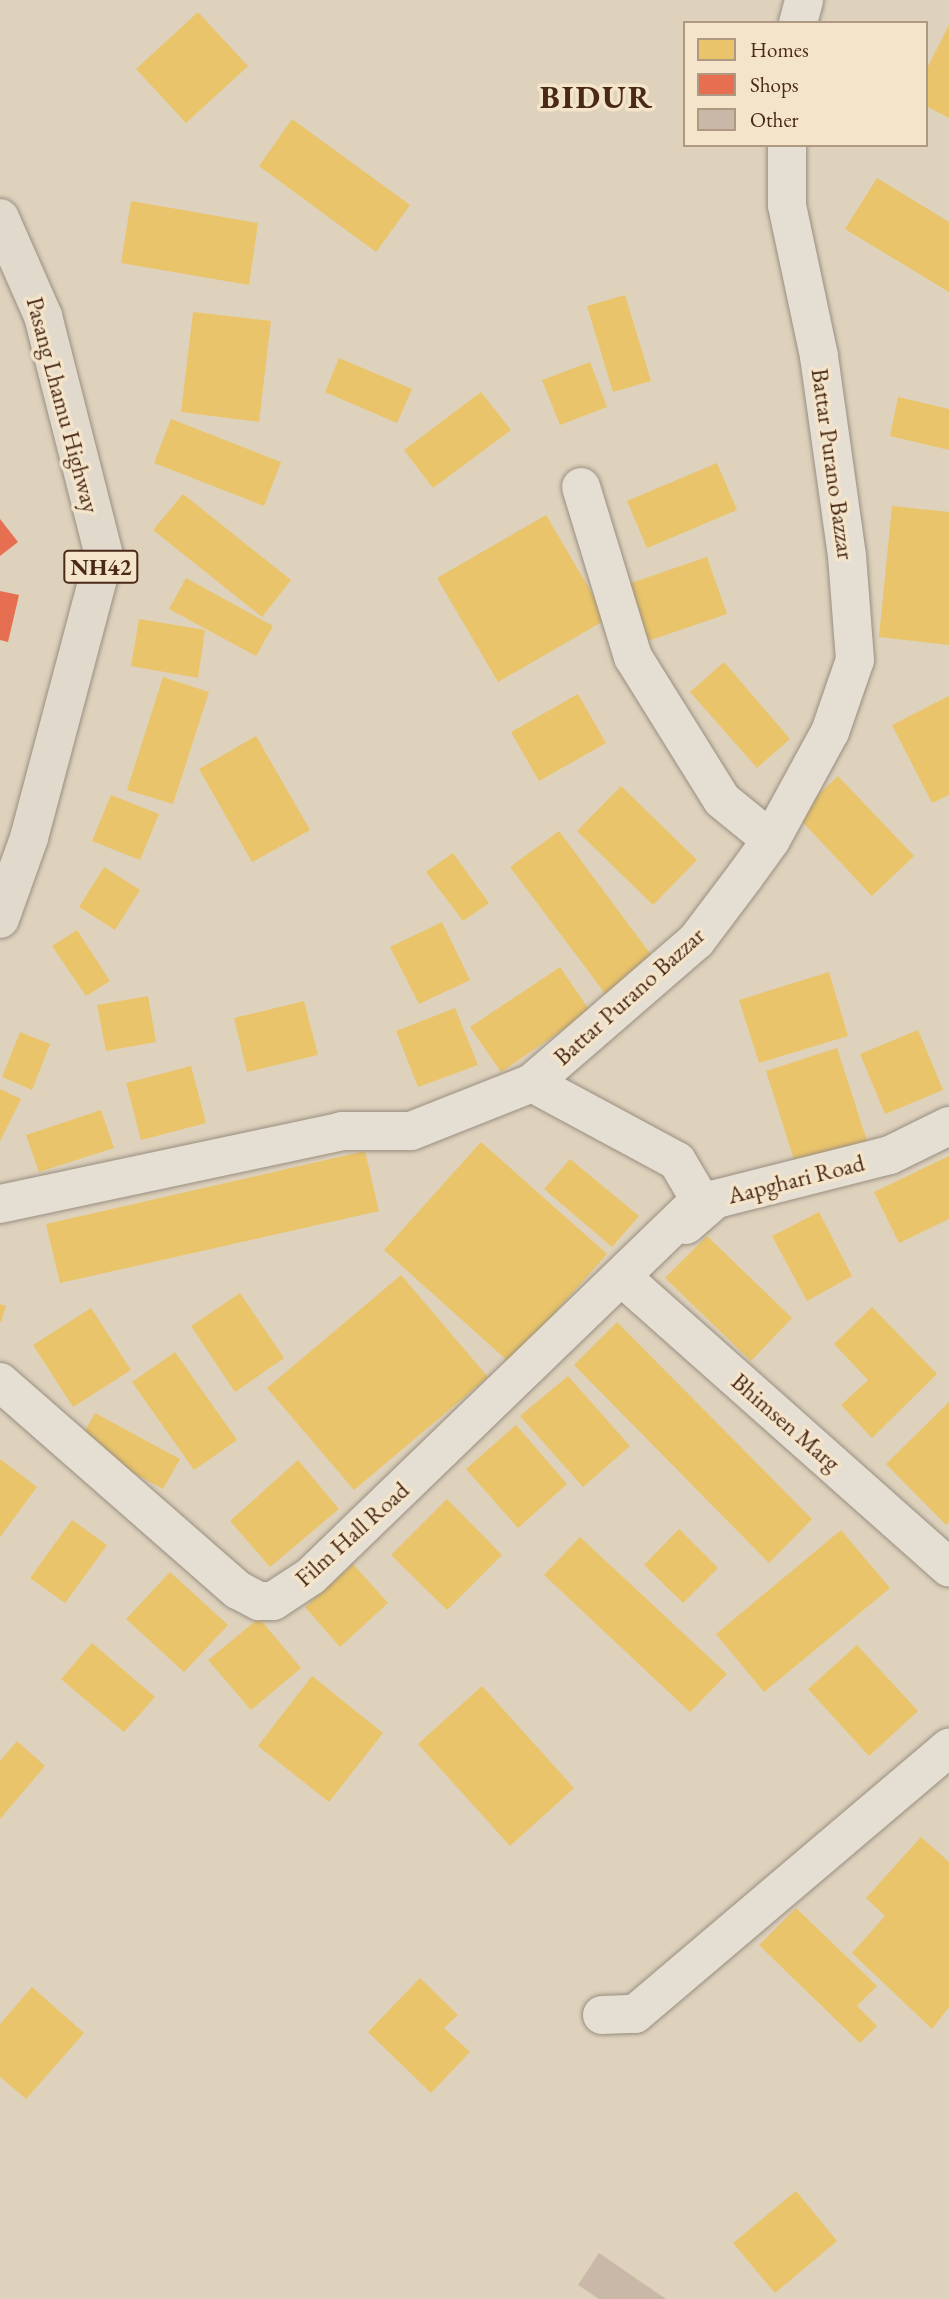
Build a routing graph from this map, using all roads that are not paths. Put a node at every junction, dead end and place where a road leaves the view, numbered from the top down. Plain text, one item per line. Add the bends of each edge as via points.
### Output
1 (804, 0) edge
2 (799, 21) edge
3 (788, 147) edge
4 (0, 218) edge
5 (580, 487) dead end
6 (771, 839) junction
7 (0, 919) edge
8 (532, 1083) junction
9 (949, 1126) edge
10 (0, 1204) edge
11 (623, 1278) junction
12 (0, 1382) edge
13 (949, 1566) edge
14 (949, 1748) edge
15 (602, 2015) dead end

1 - 2 street
3 - 6 street, Battar Purano Bazzar via 787,205 819,356 847,556 855,660 830,732
4 - 7 main road, Pasang Lhamu Highway / NH42 via 43,316 104,556 29,838
5 - 6 street via 633,657 722,800
6 - 8 street, Battar Purano Bazzar via 696,941
8 - 10 street, Battar Purano Bazzar via 411,1131 342,1131
8 - 11 street via 677,1161 700,1199
9 - 11 street, Aapghari Road via 890,1154 716,1199
11 - 12 street, Film Hall Road via 312,1576 273,1601 259,1601 238,1590
11 - 13 street, Bhimsen Marg
14 - 15 street via 635,2014

